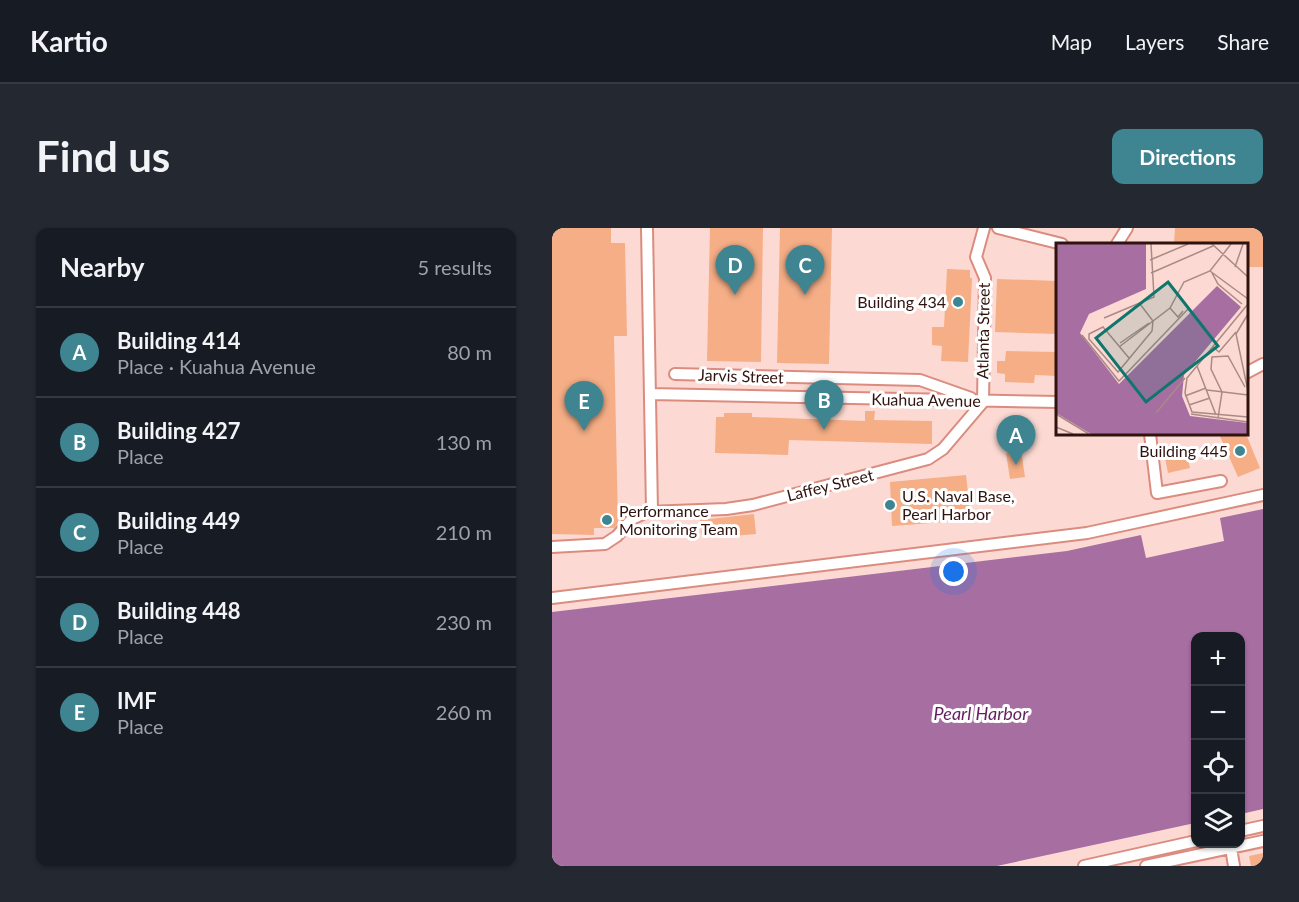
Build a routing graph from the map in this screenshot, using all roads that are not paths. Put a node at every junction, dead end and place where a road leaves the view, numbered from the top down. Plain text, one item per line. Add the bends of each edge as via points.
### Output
1 (647, 228) edge
2 (984, 228) edge
3 (998, 228) edge
4 (1127, 228) edge
5 (1058, 243) edge
6 (1118, 243) edge
7 (1263, 364) edge
8 (1248, 373) edge
9 (675, 374) dead end
10 (650, 394) junction
11 (983, 402) junction
12 (1056, 402) edge
13 (1150, 435) edge
14 (1221, 481) dead end
15 (1263, 495) edge
16 (652, 512) junction
17 (552, 547) edge
18 (552, 598) edge
19 (1263, 826) edge
20 (1245, 830) edge
21 (1263, 841) edge
22 (1191, 842) edge
23 (1245, 845) edge
24 (1231, 848) joint
25 (1084, 866) edge
26 (1146, 866) edge
27 (1234, 866) edge

1 - 10 street
2 - 11 street, Atlanta Street via 976,257 984,278
3 - 5 street
4 - 6 street
7 - 8 street
9 - 11 street, Jarvis Street via 920,381
10 - 11 street, Kuahua Avenue
10 - 16 street
11 - 12 street, Kuahua Avenue
11 - 16 street, Laffey Street via 943,449 928,459 753,505
13 - 14 street via 1158,494
15 - 18 street via 1087,533
16 - 17 street, Laffey Street via 632,519 605,544
19 - 20 street
21 - 23 street
22 - 25 street
24 - 26 street
24 - 27 street

